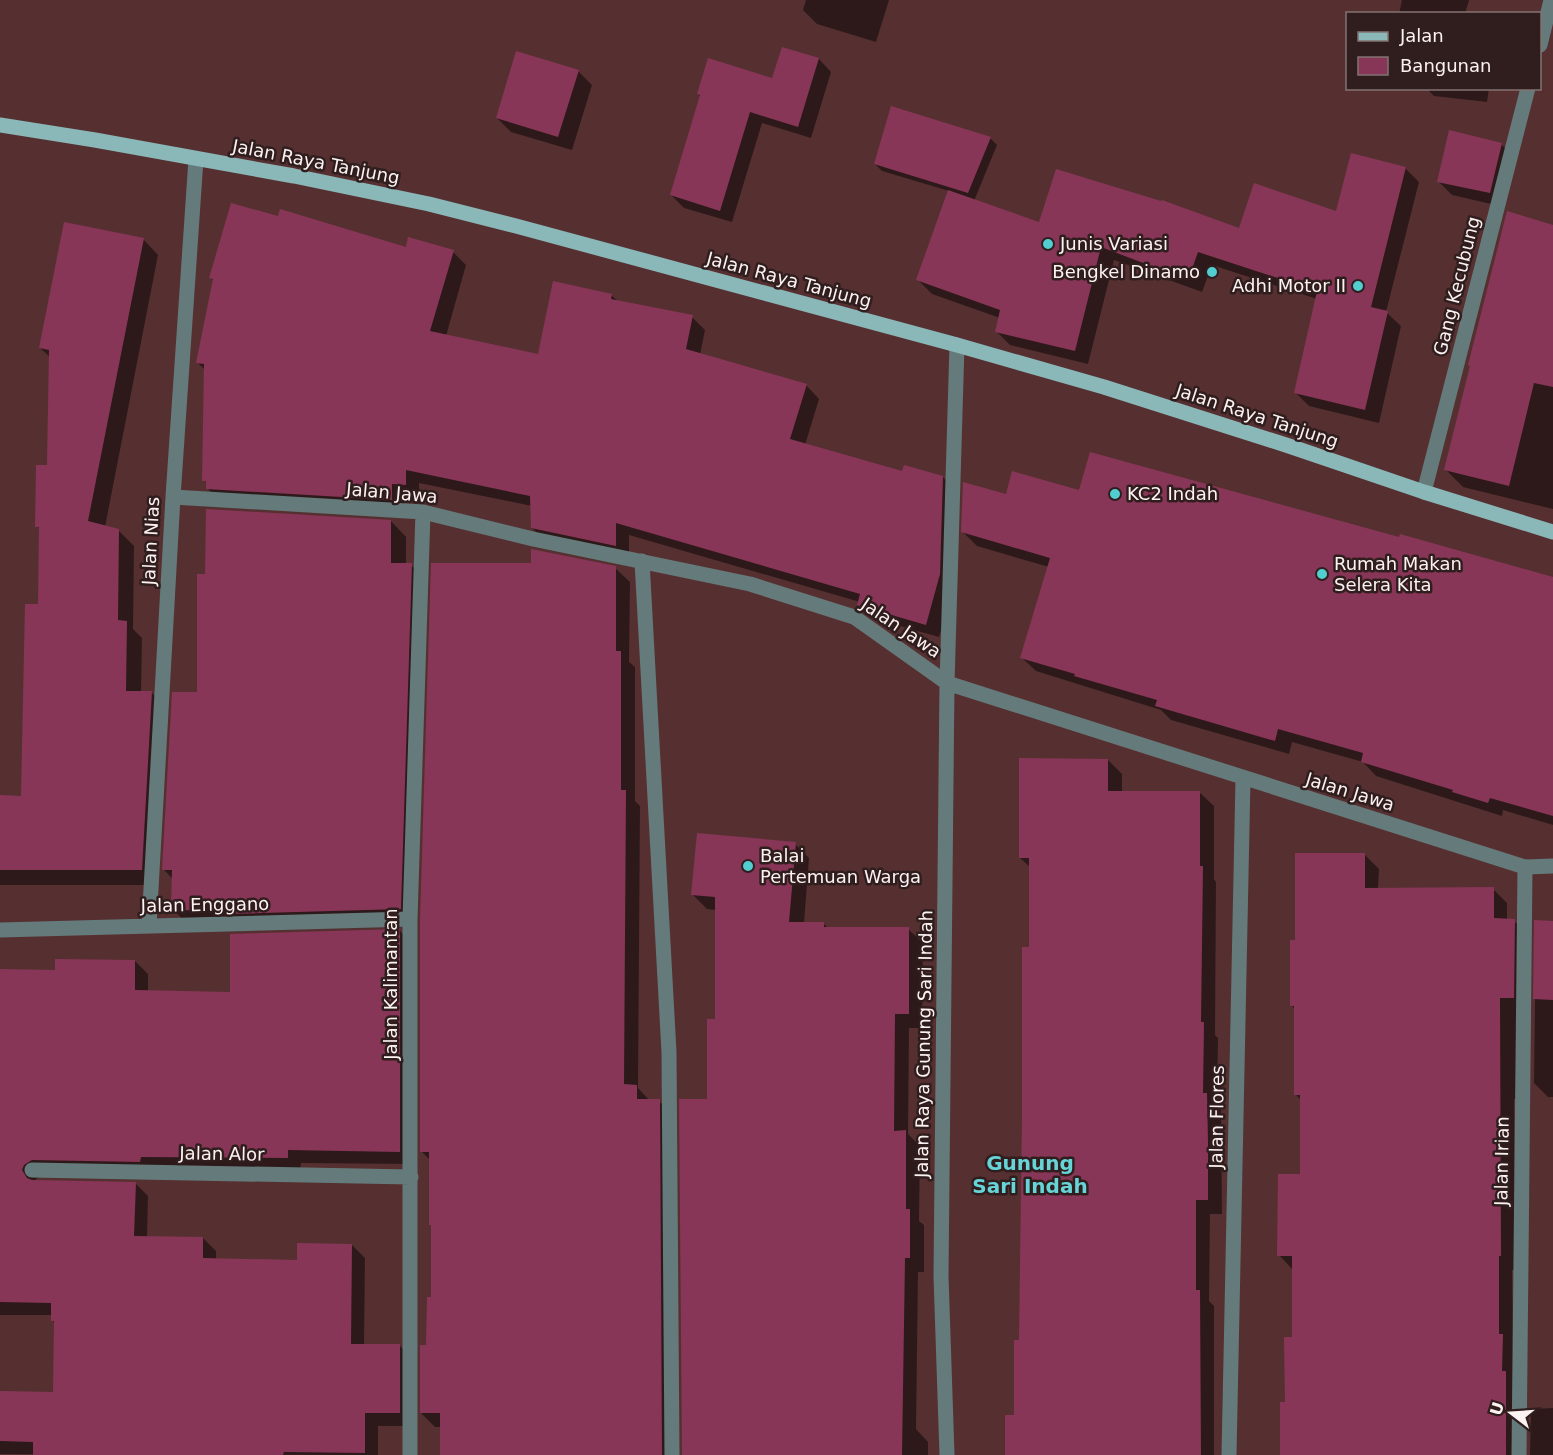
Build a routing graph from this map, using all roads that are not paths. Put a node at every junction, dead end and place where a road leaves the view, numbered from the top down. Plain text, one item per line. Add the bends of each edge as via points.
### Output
1 (1551, 0) edge
2 (1541, 38) edge
3 (1527, 90) edge
4 (0, 125) edge
5 (196, 159) junction
6 (957, 345) junction
7 (1424, 492) junction
8 (173, 497) junction
9 (423, 512) junction
10 (1553, 532) edge
11 (642, 561) junction
12 (947, 683) junction
13 (1243, 779) junction
14 (1553, 866) edge
15 (1525, 867) junction
16 (410, 920) junction
17 (149, 925) junction
18 (0, 930) edge
19 (32, 1170) dead end
20 (411, 1177) junction
21 (410, 1455) edge
22 (672, 1455) edge
23 (947, 1455) edge
24 (1229, 1455) edge
25 (1519, 1455) edge

1 - 2 street
3 - 7 street, Gang Kecubung
4 - 5 main road, Jalan Raya Tanjung
5 - 6 main road, Jalan Raya Tanjung via 429,204
5 - 8 street, Jalan Nias
6 - 7 main road, Jalan Raya Tanjung via 1104,387
6 - 12 street, Jalan Raya Gunung Sari Indah
7 - 10 main road, Jalan Raya Tanjung
8 - 9 street, Jalan Jawa
8 - 17 street, Jalan Nias
9 - 11 street, Jalan Jawa
9 - 16 street, Jalan Kalimantan
11 - 12 street, Jalan Jawa via 750,584 854,617
11 - 22 street via 669,1052
12 - 13 street, Jalan Jawa
12 - 23 street, Jalan Raya Gunung Sari Indah via 941,1276
13 - 15 street, Jalan Jawa
13 - 24 street, Jalan Flores
14 - 15 street, Jalan Jawa
15 - 25 street, Jalan Irian
16 - 17 street, Jalan Enggano
16 - 20 street, Jalan Kalimantan
17 - 18 street, Jalan Enggano
19 - 20 street, Jalan Alor
20 - 21 street, Jalan Kalimantan

